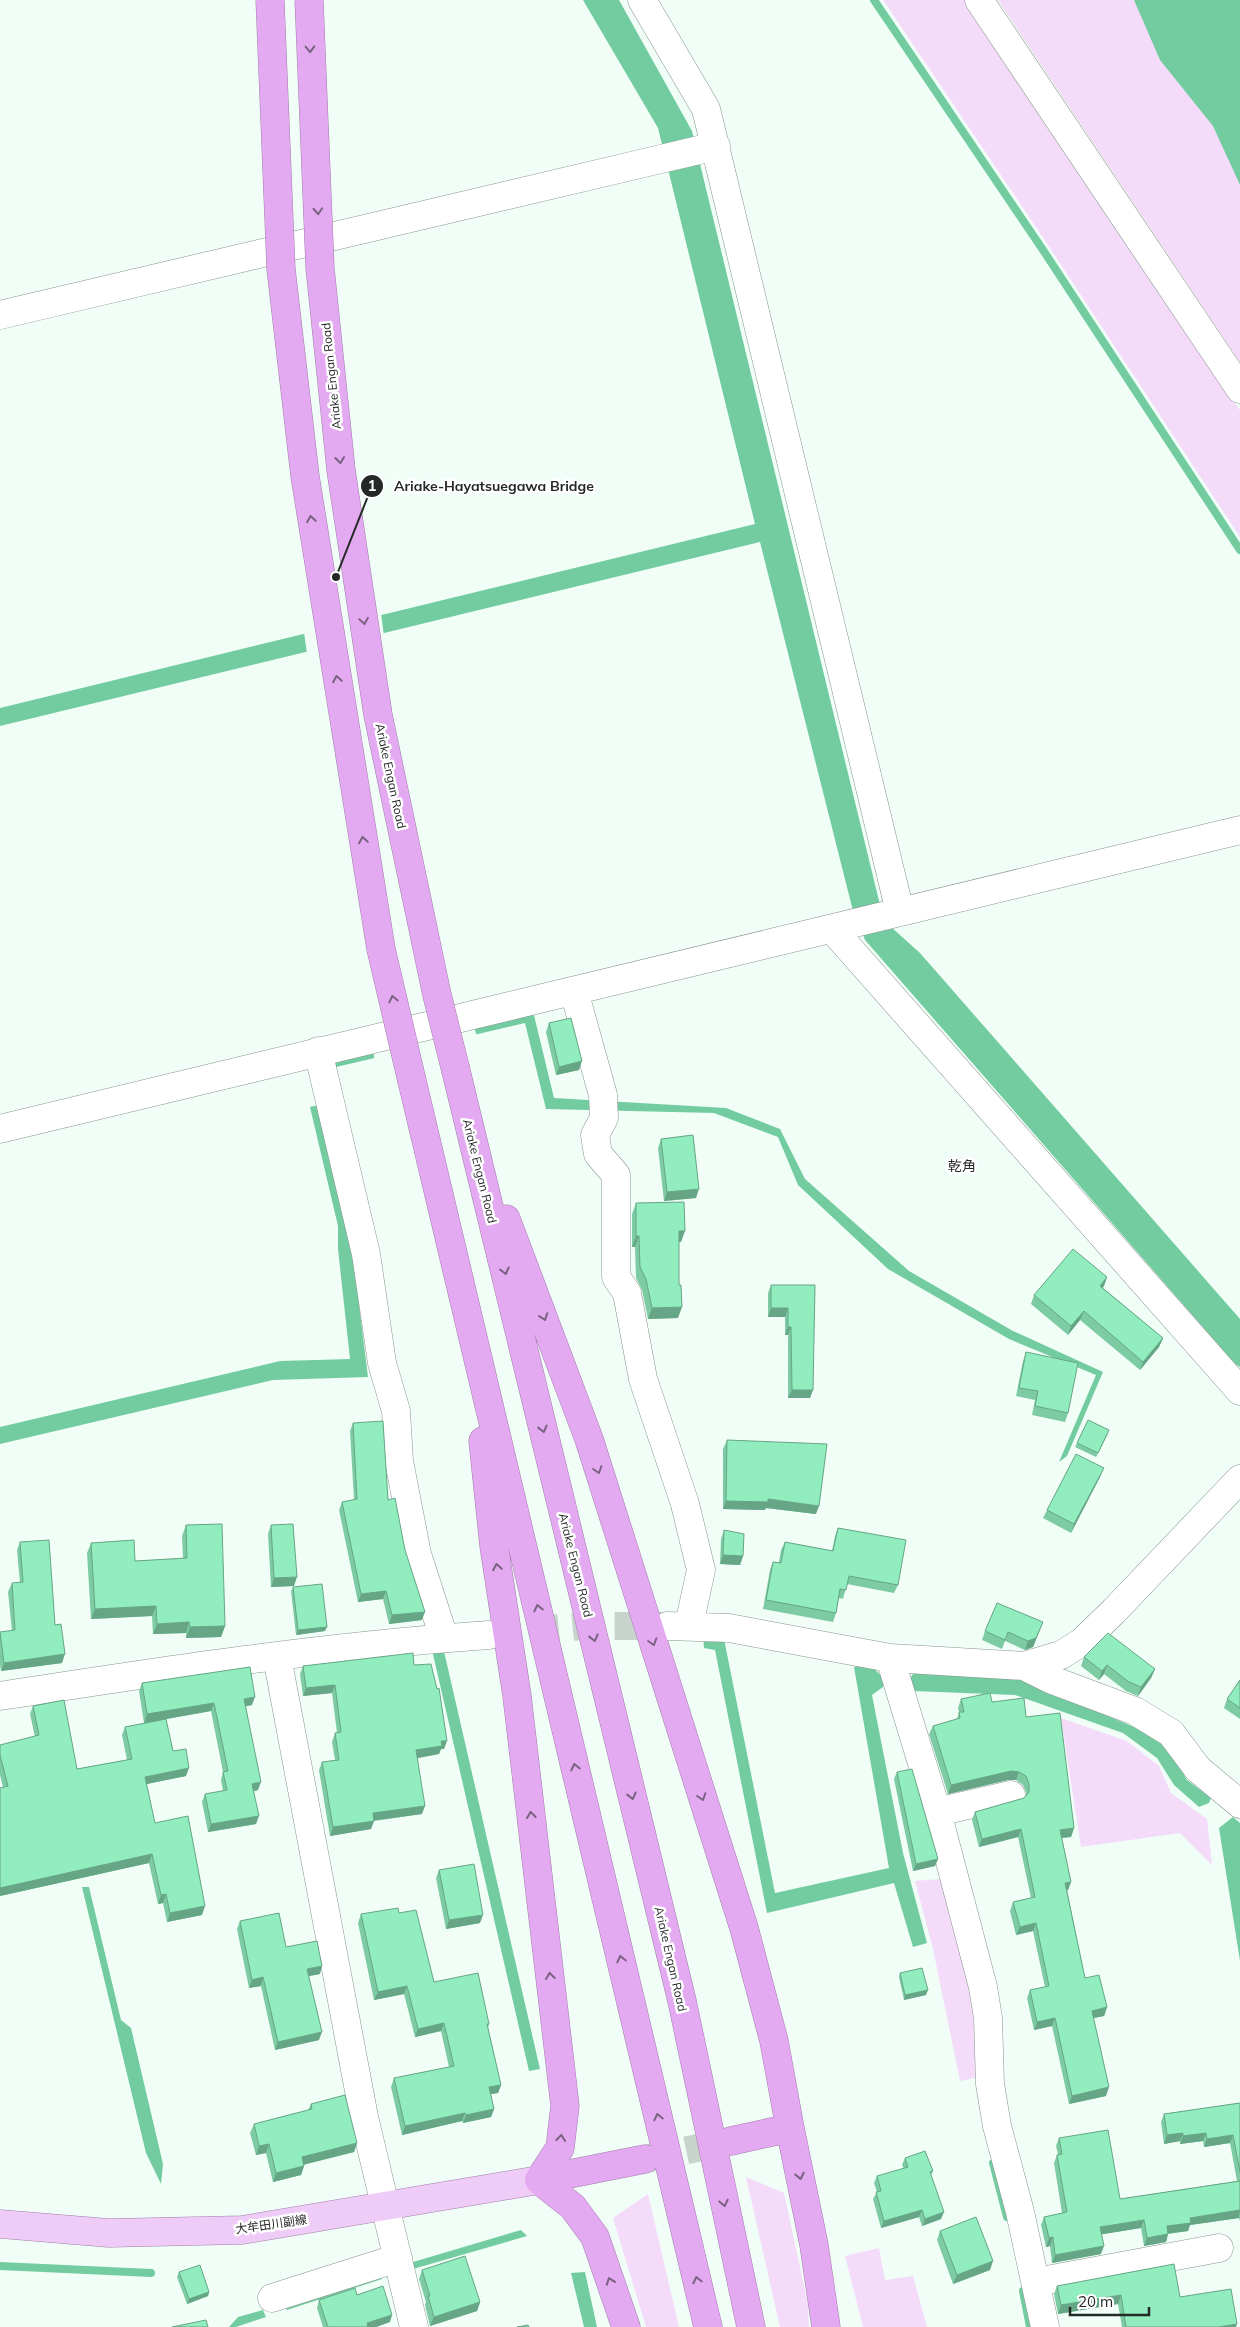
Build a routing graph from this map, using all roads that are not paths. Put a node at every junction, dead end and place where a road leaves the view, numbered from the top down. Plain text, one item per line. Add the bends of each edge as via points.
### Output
1 (270, 0) edge
2 (309, 0) edge
3 (642, 0) edge
4 (979, 0) edge
5 (716, 146) junction
6 (0, 315) edge
7 (1240, 389) edge
8 (1240, 830) edge
9 (897, 912) junction
10 (841, 927) junction
11 (574, 991) junction
12 (318, 1051) junction
13 (469, 1125) junction
14 (0, 1129) edge
15 (430, 1155) junction
16 (1240, 1391) edge
17 (1240, 1479) edge
18 (489, 1635) tunnel mouth
19 (444, 1638) junction
20 (277, 1657) junction
21 (890, 1658) junction
22 (1024, 1666) junction
23 (0, 1696) edge
24 (1011, 1795) dead end
25 (1240, 1804) edge
26 (937, 1812) junction
27 (790, 2128) junction
28 (722, 2148) junction
29 (657, 2162) junction
30 (539, 2180) junction
31 (386, 2207) junction
32 (0, 2224) edge
33 (1218, 2248) dead end
34 (398, 2258) junction
35 (1036, 2282) junction
36 (272, 2298) dead end
37 (414, 2327) edge
38 (626, 2327) edge
39 (708, 2327) edge
40 (751, 2327) edge
41 (826, 2327) edge
42 (1045, 2327) edge

15 -> 1 highway, bridge via 381,949 304,476 281,269
2 -> 13 highway, Ariake Engan Road, bridge via 320,268 341,470 378,715 437,994
3 - 5 street via 706,109
4 - 7 street
5 - 6 street
5 - 9 street
8 - 9 street
9 - 10 street
10 - 11 street
10 - 16 street
11 - 12 street
11 - 21 street via 604,1106 595,1135 598,1154 616,1175 616,1277 627,1293 643,1378 685,1504 701,1570 678,1626 729,1628
12 - 14 street
12 - 19 street via 366,1254 382,1363 396,1411 399,1461 416,1554
13 -> 27 highway via 589,1440 744,1928 774,2040
13 -> 28 highway, Ariake Engan Road via 682,2001
29 -> 15 highway
30 -> 15 highway via 560,2148 565,2106 517,1696 494,1546 482,1437
17 - 22 street via 1082,1642 1061,1656
18 - 19 street
19 - 20 street
20 - 23 street
20 - 31 street via 355,2070
21 - 22 street
21 - 26 street
22 - 25 street via 1135,1711 1171,1733 1198,1769
24 - 26 street
26 - 35 street via 983,1987 988,2018 990,2084 997,2126
27 - 28 highway
27 -> 41 highway via 814,2245
28 -> 40 highway, Ariake Engan Road
29 - 30 highway
39 -> 29 highway
30 - 31 main road, 大牟田川副線
38 -> 30 highway via 594,2237 573,2207
31 - 32 main road, 大牟田川副線 via 242,2230 109,2233
31 - 34 street
33 - 35 street
34 - 36 street
34 - 37 street
35 - 42 street

